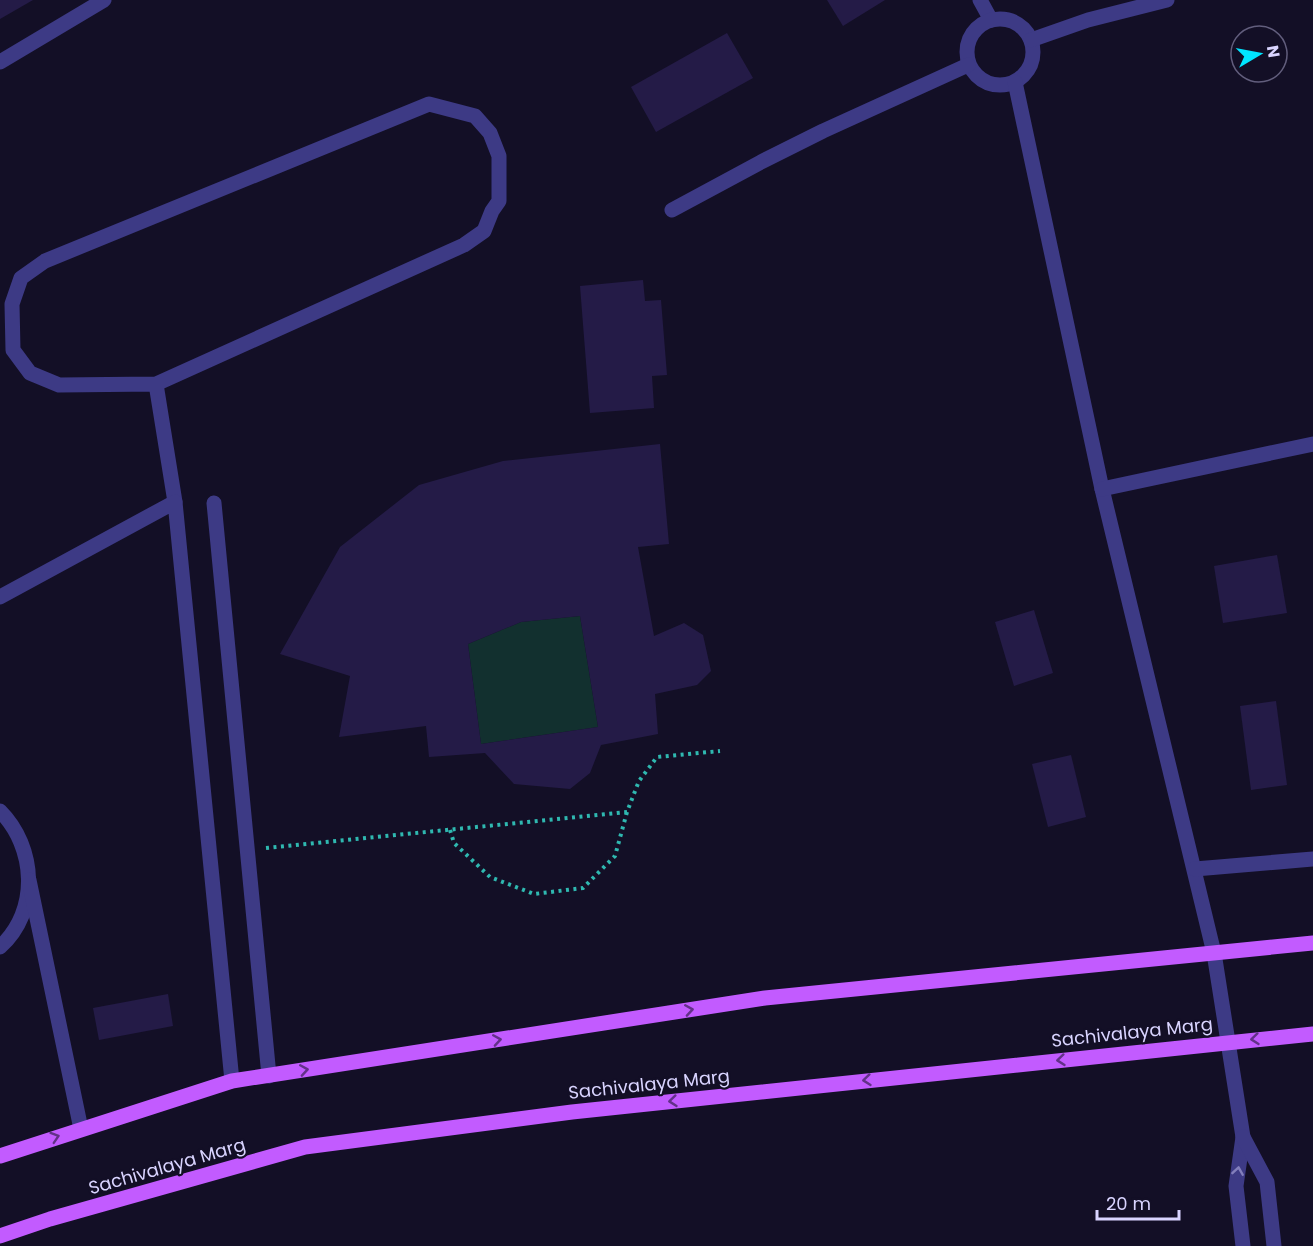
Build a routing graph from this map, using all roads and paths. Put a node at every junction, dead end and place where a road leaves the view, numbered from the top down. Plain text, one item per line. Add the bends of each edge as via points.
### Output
1 (104, 0) edge
2 (980, 0) edge
3 (1167, 0) edge
4 (991, 20) junction
5 (1031, 40) junction
6 (0, 62) edge
7 (968, 64) junction
8 (1015, 82) junction
9 (672, 210) dead end
10 (156, 384) junction
11 (1313, 444) edge
12 (1102, 489) junction
13 (175, 502) junction
14 (214, 503) dead end
15 (0, 597) edge
16 (720, 751) dead end
17 (0, 811) edge
18 (627, 812) junction
19 (450, 830) junction
20 (247, 850) junction
21 (1313, 858) edge
22 (1195, 869) junction
23 (29, 879) junction
24 (1313, 943) edge
25 (0, 947) edge
26 (1214, 953) junction
27 (1313, 1034) edge
28 (1228, 1042) junction
29 (269, 1076) junction
30 (232, 1081) junction
31 (81, 1129) junction
32 (1243, 1137) junction
33 (0, 1156) edge
34 (0, 1236) edge
35 (1243, 1246) edge
36 (1274, 1246) edge

1 - 6 lane
2 - 4 lane
3 - 5 lane via 1088,20
4 - 5 lane via 1001,18 1019,24
4 - 7 lane via 973,32 966,54
5 - 8 lane via 1031,64
7 - 8 lane via 983,82 1004,86
7 - 9 lane via 823,131
8 - 12 lane
10 - 10 lane via 58,386 30,373 13,350 12,304 21,278 45,261 429,104 475,116 490,133 500,156 499,201 484,231 464,245
10 - 13 lane
11 - 12 lane
12 - 22 lane
13 - 15 lane
13 - 30 lane
14 - 20 lane
16 - 18 path via 657,757 639,781
17 - 23 lane via 12,822 25,849
18 - 19 path
18 - 19 path via 615,856 583,888 534,894 489,877 454,843
19 - 20 path
20 - 29 lane
21 - 22 lane
22 - 26 lane
23 - 25 lane via 25,909 9,939
23 - 31 lane
24 - 26 main road
26 - 28 lane
29 -> 26 main road via 765,998
27 -> 28 main road, Sachivalaya Marg
28 - 32 lane
28 -> 34 main road, Sachivalaya Marg via 572,1112 305,1147
29 - 30 main road
30 - 31 main road
33 -> 31 main road
35 -> 32 lane via 1236,1186
32 - 36 lane via 1267,1182

